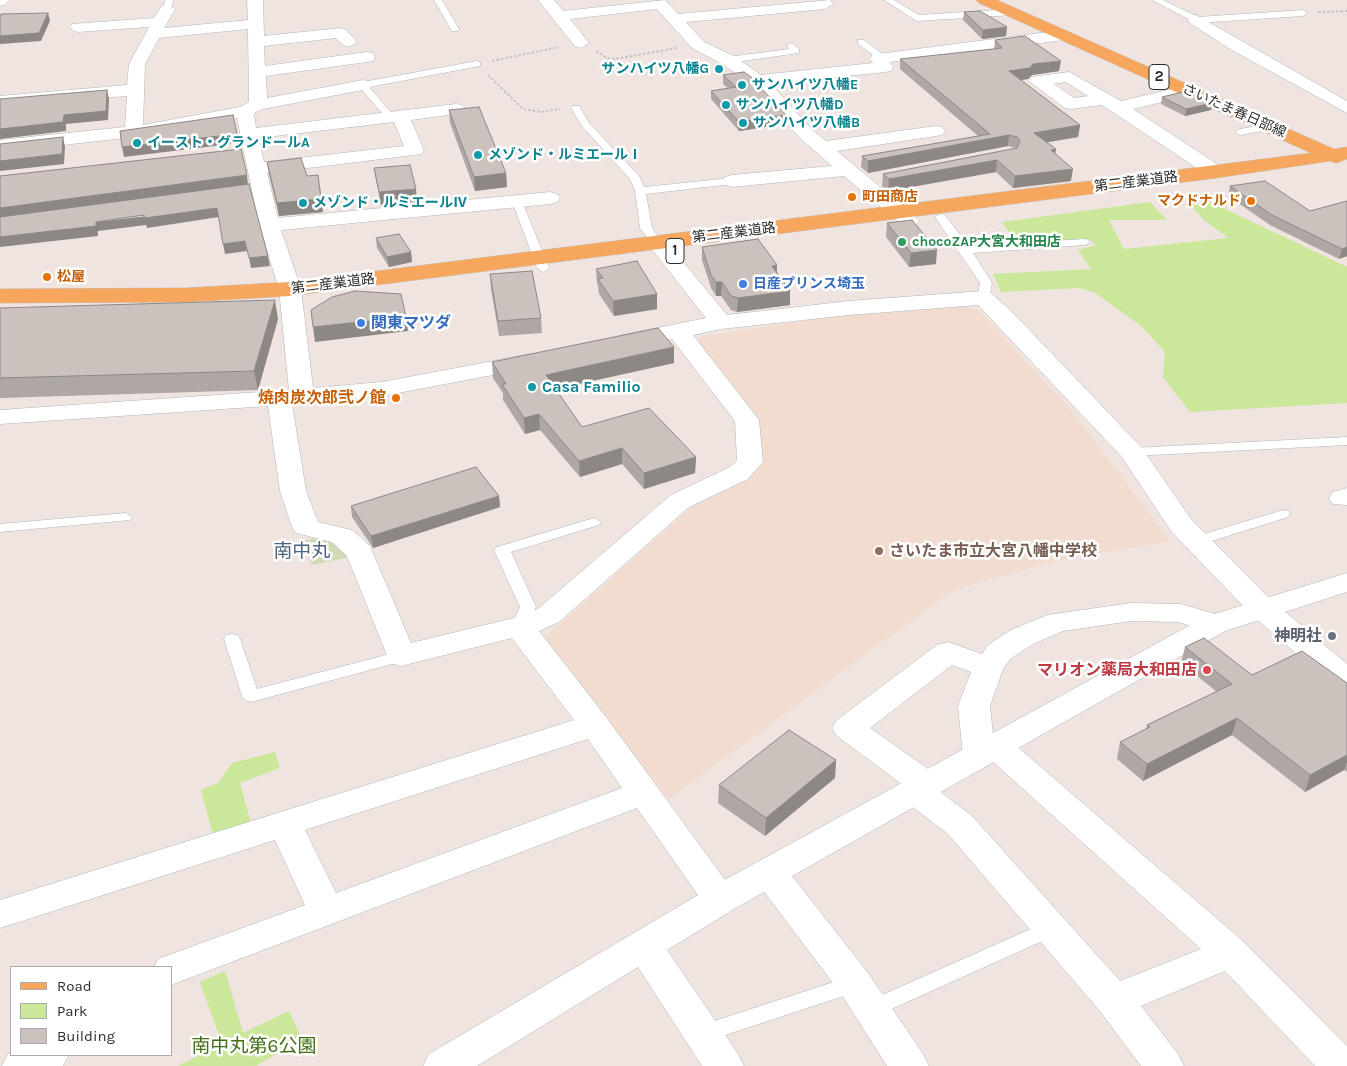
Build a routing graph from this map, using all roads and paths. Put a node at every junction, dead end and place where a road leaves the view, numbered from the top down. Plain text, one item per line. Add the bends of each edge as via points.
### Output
1 (255, 0) edge
2 (438, 0) edge
3 (546, 0) edge
4 (888, 0) edge
5 (984, 0) edge
6 (1156, 0) edge
7 (659, 2) edge
8 (823, 2) edge
9 (1347, 11) edge
10 (1012, 12) junction
11 (1302, 13) joint
12 (163, 16) edge
13 (559, 16) junction
14 (674, 19) junction
15 (838, 19) dead end
16 (1196, 20) junction
17 (256, 24) junction
18 (78, 27) dead end
19 (455, 29) dead end
20 (1064, 35) junction
21 (256, 42) junction
22 (348, 42) dead end
23 (861, 42) dead end
24 (581, 43) dead end
25 (792, 46) dead end
26 (367, 57) dead end
27 (884, 58) junction
28 (728, 60) junction
29 (477, 64) joint
30 (257, 72) junction
31 (758, 80) junction
32 (363, 85) junction
33 (135, 90) junction
34 (1189, 90) junction
35 (0, 100) edge
36 (252, 108) junction
37 (576, 108) joint
38 (1347, 108) edge
39 (456, 109) edge
40 (395, 116) junction
41 (1270, 127) junction
42 (936, 131) dead end
43 (134, 132) junction
44 (1240, 132) dead end
45 (873, 140) junction
46 (250, 141) junction
47 (0, 146) edge
48 (824, 148) junction
49 (232, 151) edge
50 (894, 156) edge
51 (1344, 159) edge
52 (256, 168) junction
53 (1216, 172) junction
54 (856, 176) junction
55 (889, 177) edge
56 (732, 181) joint
57 (640, 191) junction
58 (550, 198) dead end
59 (517, 201) junction
60 (905, 217) junction
61 (941, 217) junction
62 (269, 225) junction
63 (1085, 242) dead end
64 (660, 248) junction
65 (965, 250) junction
66 (541, 263) junction
67 (291, 294) junction
68 (0, 296) edge
69 (983, 298) junction
70 (0, 307) edge
71 (721, 322) junction
72 (678, 331) junction
73 (606, 345) edge
74 (551, 356) edge
75 (291, 397) junction
76 (0, 417) edge
77 (1347, 441) edge
78 (1132, 452) junction
79 (1283, 514) dead end
80 (124, 517) dead end
81 (594, 522) dead end
82 (0, 528) edge
83 (1196, 541) junction
84 (1347, 582) edge
85 (1262, 608) junction
86 (1215, 624) junction
87 (519, 626) junction
88 (232, 639) dead end
89 (401, 656) junction
90 (988, 667) junction
91 (1347, 681) edge
92 (595, 725) junction
93 (988, 751) junction
94 (921, 788) junction
95 (643, 792) junction
96 (286, 825) junction
97 (769, 872) junction
98 (721, 899) junction
99 (326, 911) junction
100 (0, 914) edge
101 (1051, 928) junction
102 (644, 945) junction
103 (1231, 953) junction
104 (172, 970) edge
105 (863, 997) junction
106 (1114, 1000) junction
107 (704, 1033) junction
108 (47, 1056) edge
109 (22, 1066) edge
110 (443, 1066) edge
111 (724, 1066) edge
112 (909, 1066) edge
113 (1164, 1066) edge
114 (1341, 1066) edge

1 - 17 street
2 - 19 lane
3 - 13 street
4 - 10 lane via 916,18
5 - 10 main road, さいたま春日部線 / 2
6 - 16 lane
7 - 13 street
7 - 14 street
8 - 14 street
8 - 15 street
9 - 11 path
10 - 20 main road, さいたま春日部線 / 2
11 - 16 lane
12 - 17 street
12 - 18 street
12 - 33 street via 137,64
13 - 24 street
14 - 28 street via 698,45
16 - 38 street
17 - 21 street
20 - 27 street
20 - 34 main road, さいたま春日部線 / 2
21 - 22 street via 340,33
21 - 30 street
23 - 27 lane
25 - 28 lane via 796,51
26 - 30 street
27 - 31 street via 878,59 885,67
28 - 31 street
29 - 32 lane
29 - 37 path via 523,109 541,112
30 - 36 street
31 - 48 street via 806,134
32 - 36 street
32 - 40 lane
33 - 35 street
33 - 43 street
34 - 41 main road, さいたま春日部線 / 2
34 - 53 street via 1112,103
36 - 43 street
36 - 46 street
37 - 57 lane via 585,124 636,178
39 - 40 street
40 - 46 street
40 - 52 street via 415,150
41 - 44 lane
41 - 51 main road, さいたま春日部線 / 2
42 - 45 street
43 - 47 street
45 - 48 street
45 - 50 street
46 - 49 street
46 - 52 street
48 - 54 street
51 - 53 main road, 第二産業道路 / 1
51 - 61 main road, 第二産業道路 / 1
52 - 62 street via 256,188
53 - 60 main road, 第二産業道路 / 1
54 - 55 street
54 - 56 street
54 - 60 street
56 - 57 lane
57 - 64 lane via 646,228
58 - 59 street
59 - 62 street
59 - 66 lane
60 - 61 main road, 第二産業道路 / 1
60 - 64 main road, 第二産業道路 / 1
61 - 65 lane
62 - 67 street
63 - 65 lane
64 - 66 main road, 第二産業道路 / 1
64 - 71 street
65 - 69 lane via 986,283
66 - 67 main road, 第二産業道路 / 1
67 - 68 main road, 第二産業道路 / 1
67 - 70 main road, 第二産業道路 / 1 via 182,306
67 - 75 street
69 - 71 street
69 - 78 street
71 - 72 street
72 - 73 street
72 - 87 street via 747,420 750,462 740,473 680,502 549,615
74 - 75 street via 382,389
75 - 76 street
75 - 89 street via 293,492 306,527 342,536 360,552
77 - 78 lane
78 - 83 street via 1181,525
79 - 83 lane
80 - 82 lane
81 - 87 lane via 502,550 528,607
83 - 85 street
84 - 85 street
85 - 86 street
85 - 91 street
86 - 90 street via 1181,613 1131,612 1057,622 1022,636 999,652
86 - 93 street
87 - 89 street
87 - 92 street
88 - 89 lane via 251,696
90 - 93 street via 974,706
90 - 94 street via 948,652 848,728
92 - 95 street
92 - 96 street
93 - 94 street
93 - 103 street
94 - 97 street
94 - 101 street via 960,825
95 - 98 street
95 - 99 street
96 - 99 street
96 - 100 street
97 - 98 street
97 - 105 street
98 - 102 street
99 - 104 street
101 - 105 lane
101 - 106 street
102 - 107 street
102 - 110 street
103 - 106 street
103 - 114 street
105 - 107 lane
105 - 112 street
106 - 113 street
107 - 111 street
108 - 109 street

